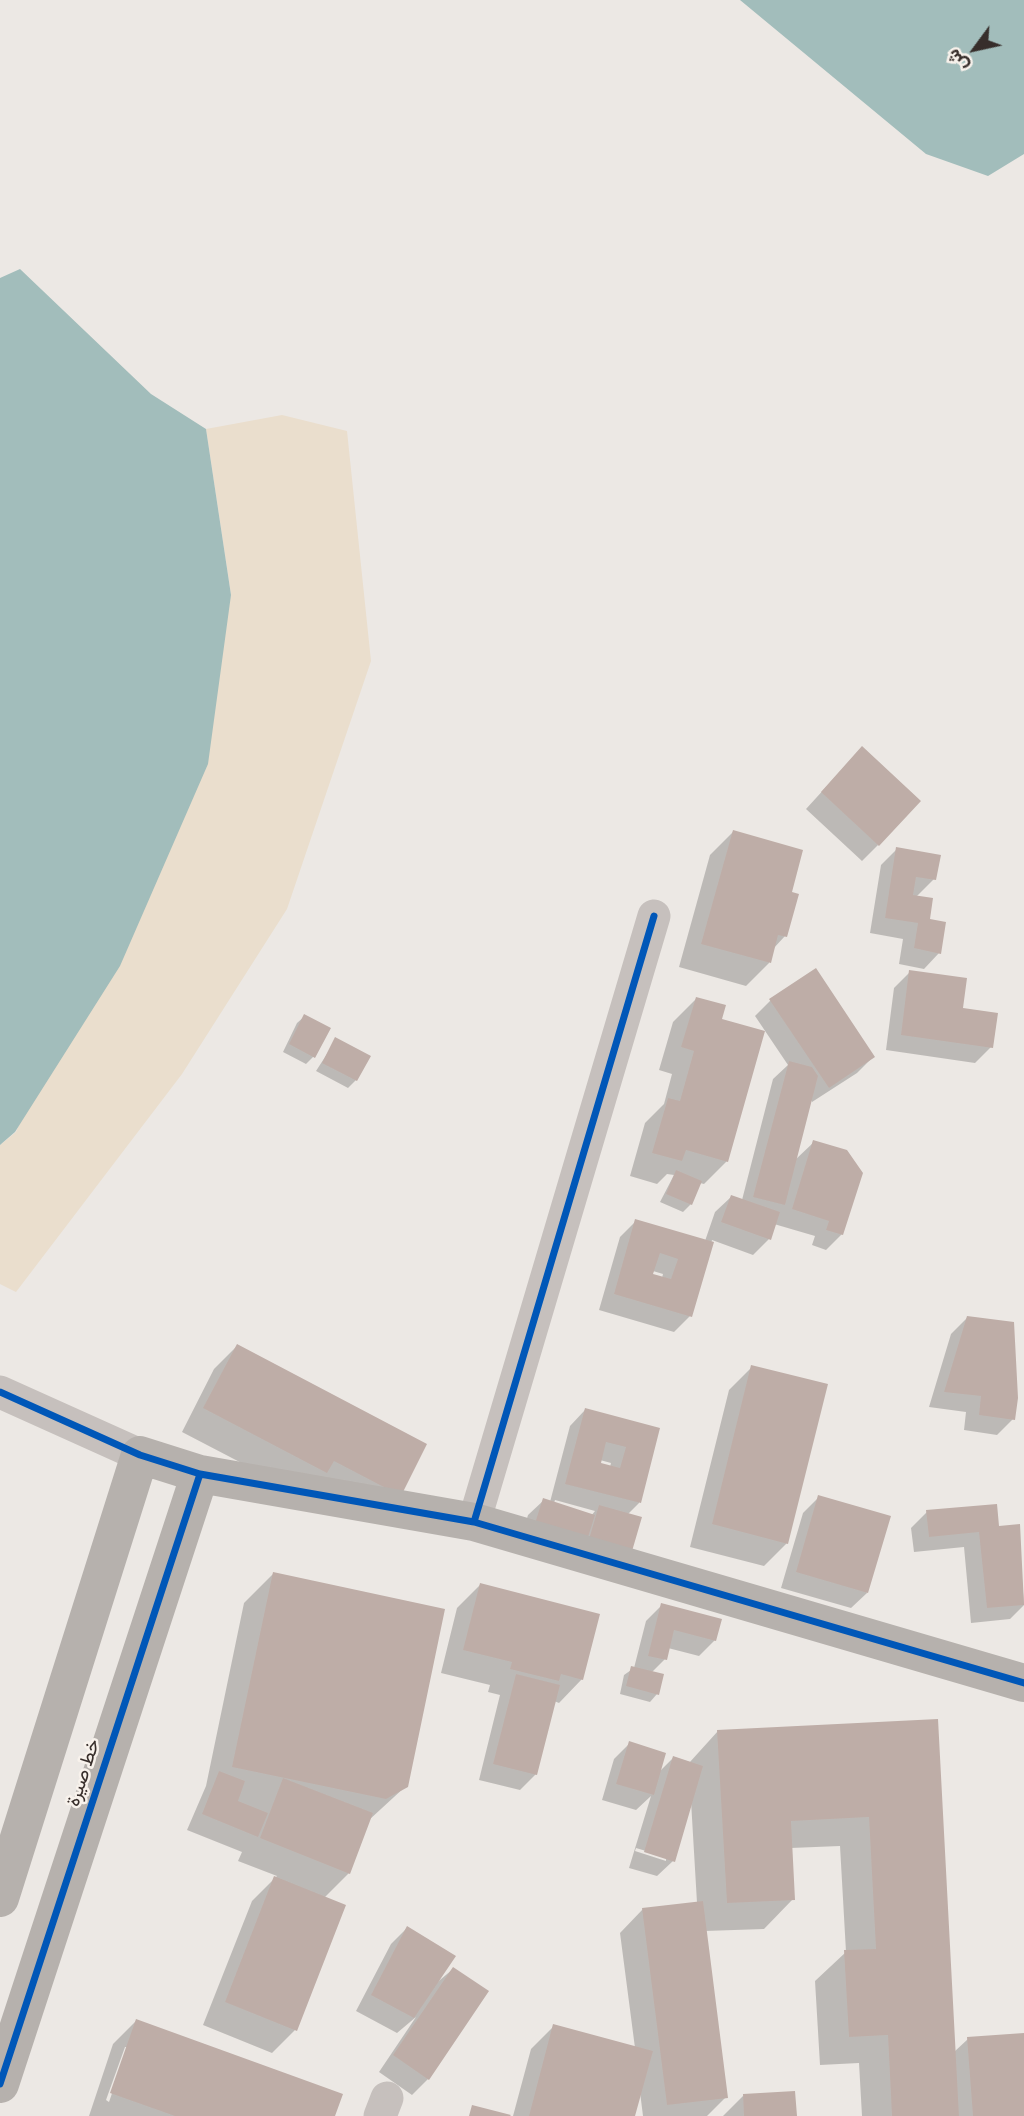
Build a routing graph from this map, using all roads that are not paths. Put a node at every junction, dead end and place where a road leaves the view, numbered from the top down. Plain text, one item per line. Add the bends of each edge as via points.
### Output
1 (654, 916) dead end
2 (0, 1392) edge
3 (140, 1455) junction
4 (200, 1474) junction
5 (474, 1522) junction
6 (1024, 1683) edge
7 (0, 1898) edge
8 (0, 2084) edge

1 - 5 street
2 - 3 street
3 - 4 street
3 - 7 street
4 - 5 street
4 - 8 street, خط صيرة
5 - 6 street

